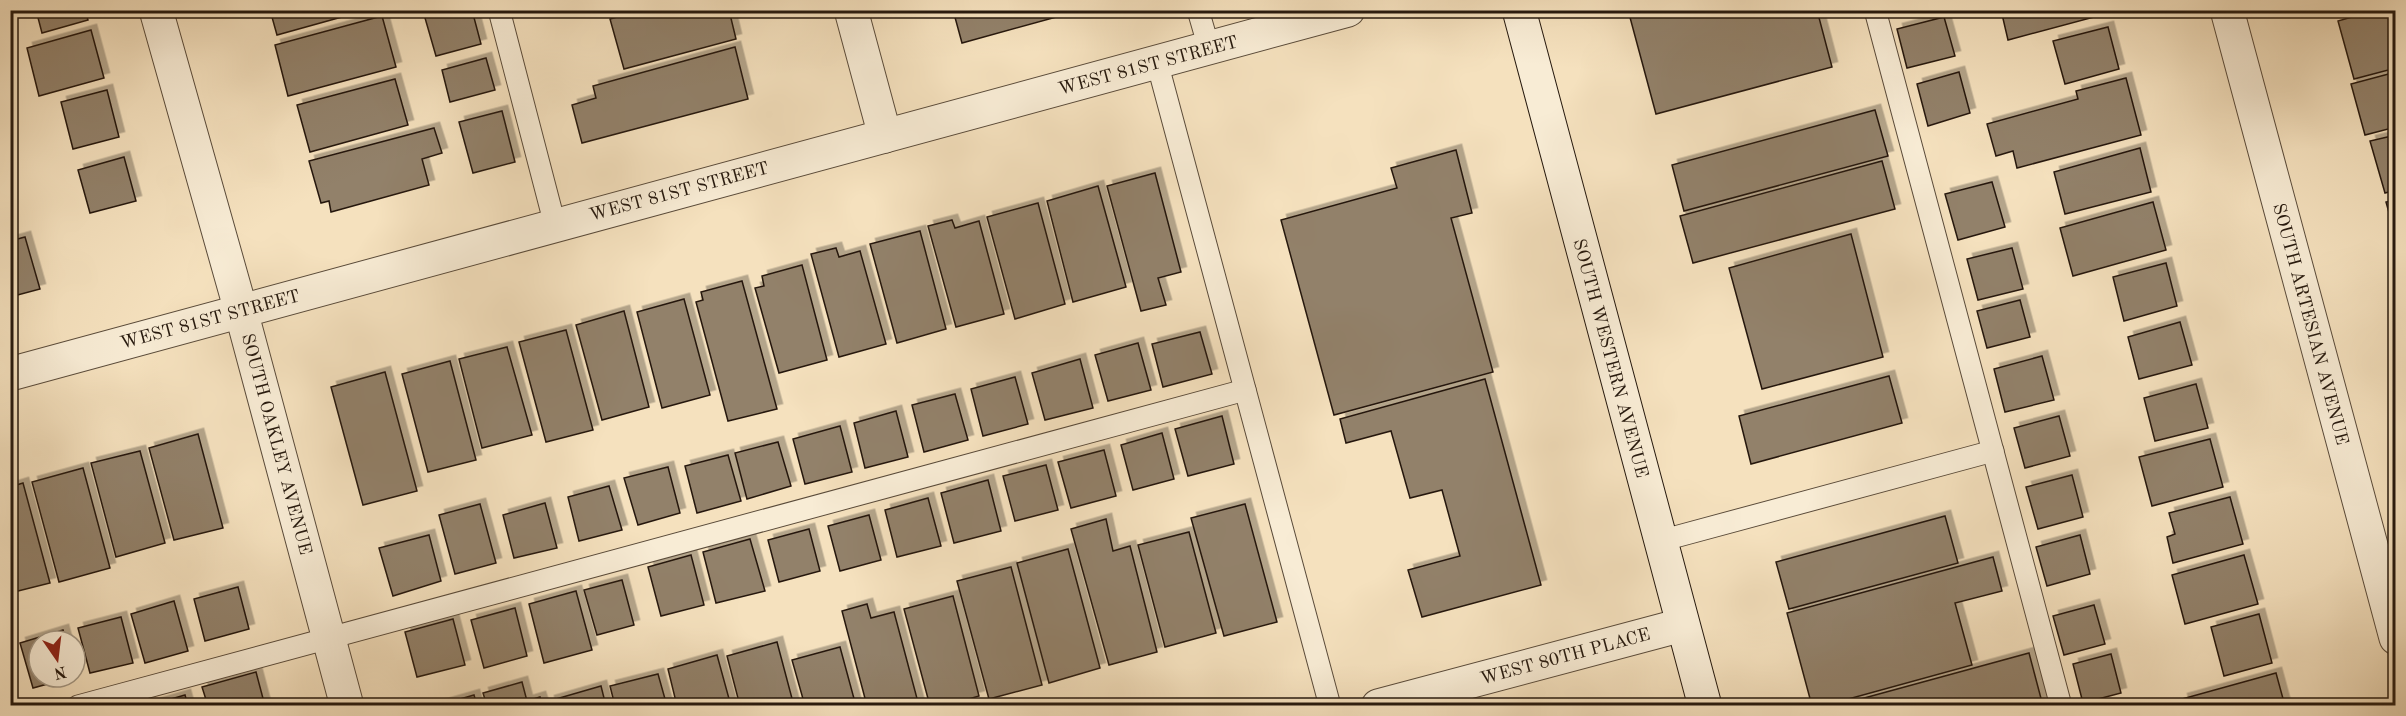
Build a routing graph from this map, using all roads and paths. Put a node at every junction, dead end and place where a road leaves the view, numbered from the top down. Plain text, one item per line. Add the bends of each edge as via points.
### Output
1 (156, 10) edge
2 (499, 10) edge
3 (851, 10) edge
4 (1198, 10) edge
5 (1348, 10) edge
6 (1519, 10) edge
7 (1875, 10) edge
8 (2227, 10) edge
9 (1209, 48) junction
10 (1156, 62) junction
11 (885, 136) junction
12 (555, 225) junction
13 (241, 311) junction
14 (10, 374) edge
15 (1245, 390) junction
16 (1993, 451) junction
17 (1660, 541) junction
18 (1683, 625) junction
19 (328, 638) junction
20 (2396, 638) edge
21 (1390, 704) edge
22 (78, 705) edge
23 (347, 705) edge
24 (1330, 705) edge
25 (1705, 705) edge
26 (2061, 705) edge

1 - 13 street, SOUTH OAKLEY AVENUE
2 - 12 lane
3 - 11 street
4 - 9 lane
5 - 9 street, WEST 81ST STREET
6 - 17 street, SOUTH WESTERN AVENUE
7 - 16 lane
8 - 20 street, SOUTH ARTESIAN AVENUE
9 - 10 street, WEST 81ST STREET
10 - 11 street, WEST 81ST STREET
10 - 15 lane
11 - 12 street, WEST 81ST STREET
12 - 13 street, WEST 81ST STREET
13 - 14 street, WEST 81ST STREET
13 - 19 street, SOUTH OAKLEY AVENUE
15 - 19 lane
15 - 24 lane
16 - 17 lane
16 - 26 lane
17 - 18 street, SOUTH WESTERN AVENUE
18 - 21 street, WEST 80TH PLACE
18 - 25 street, SOUTH WESTERN AVENUE
19 - 22 lane
19 - 23 street, SOUTH OAKLEY AVENUE

